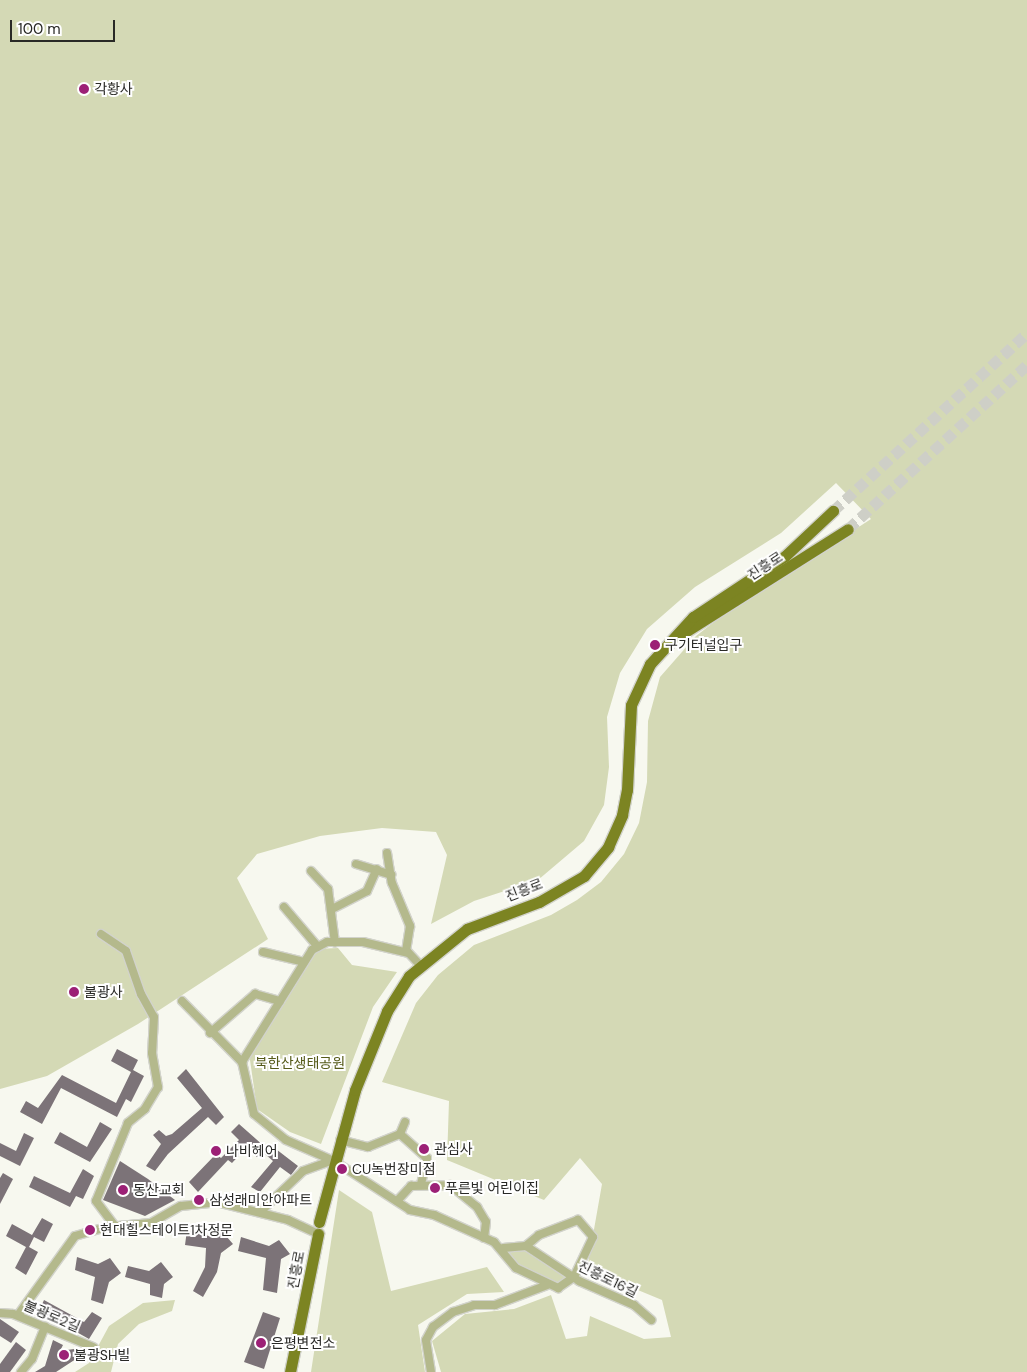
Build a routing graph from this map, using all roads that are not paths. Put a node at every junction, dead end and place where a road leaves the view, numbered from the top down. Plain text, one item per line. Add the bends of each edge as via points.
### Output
1 (833, 511) tunnel mouth
2 (848, 529) tunnel mouth
3 (670, 641) junction
4 (387, 853) dead end
5 (356, 864) dead end
6 (377, 869) junction
7 (311, 871) dead end
8 (391, 875) junction
9 (284, 907) dead end
10 (332, 909) junction
11 (101, 934) dead end
12 (335, 942) junction
13 (318, 947) junction
14 (263, 952) dead end
15 (408, 954) junction
16 (304, 962) junction
17 (419, 964) junction
18 (182, 1001) dead end
19 (280, 1001) junction
20 (210, 1033) junction
21 (242, 1062) junction
22 (405, 1122) dead end
23 (400, 1134) junction
24 (340, 1140) junction
25 (334, 1160) junction
26 (421, 1184) junction
27 (397, 1201) junction
28 (260, 1212) junction
29 (320, 1222) dead end
30 (116, 1226) junction
31 (318, 1234) joint
32 (484, 1238) junction
33 (526, 1246) junction
34 (503, 1248) junction
35 (574, 1277) junction
36 (547, 1285) junction
37 (0, 1313) edge
38 (18, 1315) junction
39 (651, 1320) dead end
40 (45, 1327) junction
41 (92, 1347) dead end
42 (21, 1372) edge
43 (290, 1372) edge
44 (431, 1372) edge

1 - 3 main road, 진흥로 via 785,556 693,617
2 - 3 main road, 진흥로
3 - 17 main road, 진흥로 via 650,664 631,705 624,806 616,830 599,859 567,888 466,929
4 - 8 street
5 - 6 street
6 - 8 street
6 - 10 street via 367,891
7 - 10 street via 328,889
8 - 15 street via 410,926
9 - 13 street
10 - 12 street
11 - 30 street via 126,951 141,994 154,1017 152,1051 158,1087 145,1110 128,1123 96,1201
12 - 13 street
12 - 15 street via 363,942
13 - 16 street
14 - 16 street
15 - 17 street
16 - 19 street
17 - 24 main road, 진흥로 via 400,989 375,1038
18 - 20 street
19 - 20 street via 255,994
19 - 21 street
20 - 21 street
21 - 25 street via 254,1114 286,1140
22 - 23 street
23 - 24 street via 368,1147
23 - 26 street via 427,1158
24 - 25 main road, 진흥로
25 - 27 street
25 - 28 street via 303,1171
25 - 29 main road, 진흥로
26 - 27 street via 411,1186
26 - 32 street via 450,1185 466,1196 486,1222
27 - 32 street via 410,1210 434,1215
28 - 30 street, 진흥로 via 201,1202 181,1206 151,1223
28 - 31 street, 진흥로
30 - 38 street, 진흥로 via 76,1236
31 - 43 main road, 진흥로
32 - 34 street
33 - 34 street
33 - 35 street, 진흥로16길
33 - 35 street via 539,1235 578,1220 593,1237
34 - 36 street via 516,1268
35 - 36 street via 564,1286
35 - 39 street, 진흥로16길 via 622,1298
36 - 44 street via 495,1305 474,1305 440,1322 426,1340
37 - 38 street, 불광로2길
38 - 40 street, 불광로2길
40 - 41 street, 불광로2길
40 - 42 street via 32,1359

